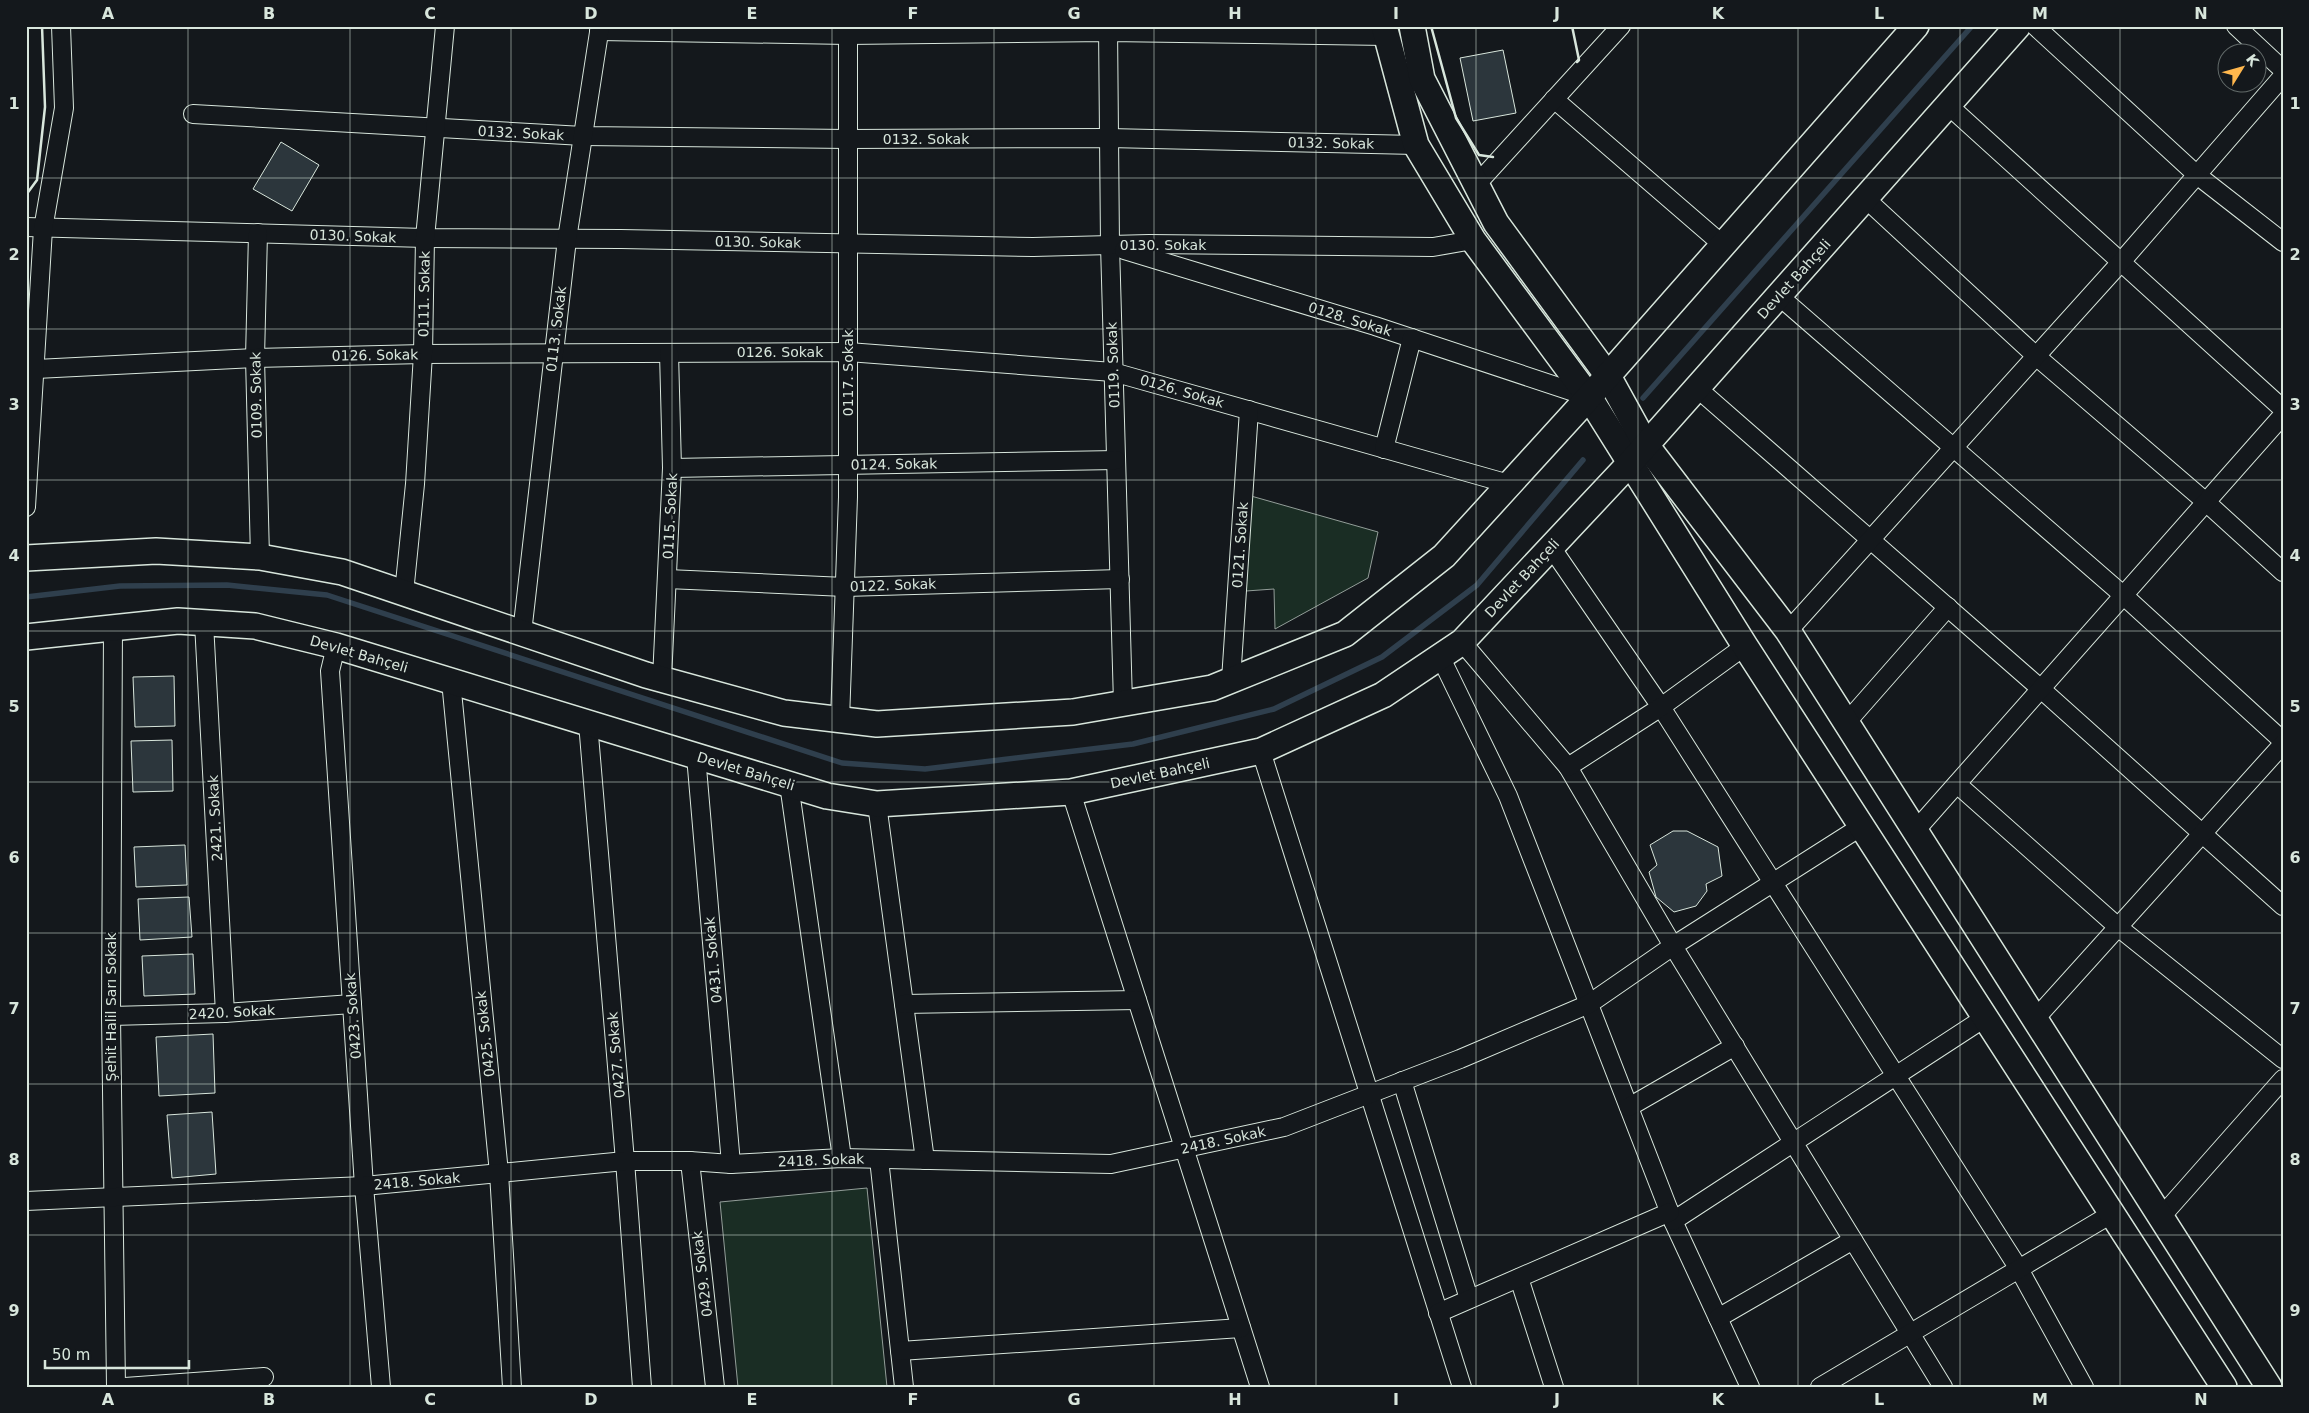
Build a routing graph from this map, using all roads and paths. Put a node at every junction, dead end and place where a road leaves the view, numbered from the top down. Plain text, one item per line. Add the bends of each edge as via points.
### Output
1 (61, 26) edge
2 (445, 26) edge
3 (1412, 26) edge
4 (1621, 26) edge
5 (1916, 26) edge
6 (2018, 26) edge
7 (2035, 26) edge
8 (2236, 26) edge
9 (600, 28) edge
10 (1108, 29) edge
11 (1254, 30) edge
12 (848, 31) edge
13 (1385, 31) edge
14 (2283, 70) edge
15 (2283, 76) edge
16 (1554, 99) junction
17 (1948, 106) junction
18 (193, 114) dead end
19 (436, 128) junction
20 (583, 136) junction
21 (1109, 138) junction
22 (847, 139) junction
23 (1416, 145) junction
24 (2197, 175) junction
25 (1476, 185) junction
26 (1866, 199) junction
27 (35, 228) edge
28 (258, 232) junction
29 (425, 238) junction
30 (567, 239) junction
31 (1473, 240) junction
32 (2283, 242) edge
33 (847, 244) junction
34 (1110, 245) junction
35 (1723, 245) junction
36 (2121, 262) junction
37 (1779, 296) junction
38 (1412, 338) junction
39 (669, 352) junction
40 (848, 352) junction
41 (554, 353) junction
42 (423, 354) junction
43 (2036, 356) junction
44 (255, 358) junction
45 (36, 369) junction
46 (1113, 372) junction
47 (1608, 376) junction
48 (1697, 388) junction
49 (1589, 397) junction
50 (2283, 409) edge
51 (1250, 410) junction
52 (2283, 415) edge
53 (1384, 449) junction
54 (1952, 449) junction
55 (1639, 453) junction
56 (1116, 460) junction
57 (848, 465) junction
58 (672, 468) junction
59 (1509, 484) junction
60 (2206, 502) junction
61 (26, 507) edge
62 (1870, 540) junction
63 (1551, 546) junction
64 (260, 557) junction
65 (26, 558) edge
66 (2283, 572) edge
67 (667, 579) junction
68 (1120, 579) junction
69 (845, 587) junction
70 (404, 592) junction
71 (2123, 596) junction
72 (1948, 607) junction
73 (204, 623) junction
74 (113, 628) junction
75 (1788, 630) junction
76 (522, 633) junction
77 (26, 637) edge
78 (1462, 642) junction
79 (336, 646) junction
80 (1746, 646) junction
81 (1440, 656) junction
82 (662, 679) junction
83 (1232, 680) junction
84 (451, 681) junction
85 (2041, 689) junction
86 (1123, 703) junction
87 (1661, 707) junction
88 (840, 720) junction
89 (588, 723) junction
90 (1846, 723) junction
91 (2283, 742) edge
92 (1261, 751) junction
93 (696, 756) junction
94 (1568, 767) junction
95 (788, 784) junction
96 (1957, 784) junction
97 (1072, 792) junction
98 (877, 804) junction
99 (1862, 826) junction
100 (1915, 831) junction
101 (2201, 835) junction
102 (1774, 884) junction
103 (2283, 906) edge
104 (2118, 927) junction
105 (1673, 946) junction
106 (1136, 1000) junction
107 (352, 1004) junction
108 (904, 1004) junction
109 (1589, 1004) junction
110 (226, 1013) junction
111 (111, 1016) junction
112 (1986, 1017) junction
113 (2035, 1019) junction
114 (1734, 1046) junction
115 (2283, 1059) edge
116 (1895, 1074) junction
117 (2283, 1079) edge
118 (1402, 1081) junction
119 (1368, 1094) junction
120 (1628, 1107) junction
121 (1794, 1143) junction
122 (1183, 1148) junction
123 (842, 1158) junction
124 (879, 1159) junction
125 (690, 1160) junction
126 (925, 1160) junction
127 (625, 1161) junction
128 (731, 1164) junction
129 (499, 1173) junction
130 (364, 1186) junction
131 (114, 1197) junction
132 (26, 1201) edge
133 (2113, 1213) junction
134 (1671, 1216) junction
135 (2161, 1217) junction
136 (1853, 1240) junction
137 (2019, 1269) junction
138 (1519, 1278) junction
139 (1469, 1299) junction
140 (1438, 1313) junction
141 (1718, 1318) junction
142 (1241, 1328) junction
143 (1911, 1334) junction
144 (900, 1351) junction
145 (264, 1377) dead end
146 (207, 1384) edge
147 (116, 1387) edge
148 (125, 1387) edge
149 (381, 1387) edge
150 (512, 1387) edge
151 (642, 1387) edge
152 (715, 1387) edge
153 (904, 1387) edge
154 (1260, 1387) edge
155 (1462, 1387) edge
156 (1554, 1387) edge
157 (1750, 1387) edge
158 (1820, 1387) edge
159 (1943, 1387) edge
160 (2084, 1387) edge
161 (2224, 1387) edge
162 (2269, 1387) edge

1 - 27 street via 64,108
2 - 19 street, 0111. Sokak
3 - 25 street via 1422,80
4 - 16 street
5 - 35 street
6 - 17 street, Devlet Bahçeli
7 - 24 street
8 - 14 street
9 - 12 street
9 - 20 street, 0113. Sokak
10 - 11 street
10 - 12 street
10 - 21 street, 0119. Sokak
11 - 13 street
12 - 22 street, 0117. Sokak
13 - 23 street
15 - 24 street
16 - 25 street
16 - 35 street
17 - 26 street, Devlet Bahçeli
17 - 36 street
18 - 19 street, 0132. Sokak
19 - 20 street, 0132. Sokak
19 - 29 street, 0111. Sokak
20 - 22 street, 0132. Sokak
20 - 30 street, 0113. Sokak
21 - 22 street, 0132. Sokak
21 - 23 street, 0132. Sokak
21 - 34 street, 0119. Sokak
22 - 33 street, 0117. Sokak
23 - 31 street
24 - 32 street
24 - 36 street
25 - 47 street via 1496,223
26 - 37 street, Devlet Bahçeli
26 - 43 street
27 - 28 street, 0130. Sokak
27 - 45 street
28 - 29 street, 0130. Sokak
28 - 44 street, 0109. Sokak
29 - 30 street, 0130. Sokak
29 - 42 street, 0111. Sokak
30 - 33 street, 0130. Sokak
30 - 41 street, 0113. Sokak
31 - 34 street, 0130. Sokak via 1433,247
31 - 49 street
33 - 34 street, 0130. Sokak
33 - 40 street, 0117. Sokak
34 - 38 street, 0128. Sokak
34 - 46 street, 0119. Sokak
35 - 47 street
36 - 43 street
36 - 50 street
37 - 48 street, Devlet Bahçeli
37 - 54 street
38 - 49 street, 0128. Sokak
38 - 53 street
39 - 40 street, 0126. Sokak
39 - 41 street, 0126. Sokak
39 - 58 street, 0115. Sokak
40 - 46 street, 0126. Sokak
40 - 57 street, 0117. Sokak
41 - 42 street, 0126. Sokak
41 - 76 street, 0113. Sokak
42 - 44 street, 0126. Sokak
42 - 70 street, 0111. Sokak
43 - 54 street
43 - 60 street
44 - 45 street, 0126. Sokak
44 - 64 street, 0109. Sokak
45 - 61 street
46 - 51 street, 0126. Sokak
46 - 56 street, 0119. Sokak
47 - 49 street
47 - 55 street
48 - 55 street, Devlet Bahçeli
48 - 62 street
49 - 55 street
49 - 59 street
51 - 53 street, 0126. Sokak
51 - 83 street, 0121. Sokak
52 - 60 street
53 - 59 street, 0126. Sokak
54 - 62 street
54 - 71 street
55 - 63 street, Devlet Bahçeli
55 - 75 street
55 - 80 street
56 - 57 street, 0124. Sokak
56 - 68 street, 0119. Sokak
57 - 58 street, 0124. Sokak
57 - 69 street, 0117. Sokak
58 - 67 street, 0115. Sokak
59 - 83 street via 1444,556 1344,634
60 - 66 street
60 - 71 street
62 - 72 street
62 - 75 street
63 - 78 street, Devlet Bahçeli
63 - 87 street
64 - 65 street via 156,551
64 - 70 street via 342,572
67 - 69 street, 0122. Sokak
67 - 82 street, 0115. Sokak
68 - 69 street, 0122. Sokak
68 - 86 street, 0119. Sokak
69 - 88 street, 0117. Sokak
70 - 76 street
71 - 85 street
71 - 91 street
72 - 85 street
72 - 90 street
73 - 74 street, Devlet Bahçeli via 178,621
73 - 79 street, Devlet Bahçeli via 255,626
73 - 110 street, 2421. Sokak
74 - 77 street, Devlet Bahçeli
74 - 111 street, Şehit Halil Sarı Sokak
75 - 90 street
76 - 82 street
78 - 81 street, Devlet Bahçeli
78 - 94 street
79 - 84 street, Devlet Bahçeli
79 - 107 street, 0423. Sokak via 330,671
80 - 87 street
80 - 99 street
81 - 92 street, Devlet Bahçeli via 1382,695
81 - 109 street via 1508,796
82 - 88 street via 784,713
83 - 86 street via 1212,688
84 - 89 street, Devlet Bahçeli
84 - 129 street, 0425. Sokak
85 - 96 street
85 - 101 street
86 - 88 street via 1072,712 877,724
87 - 94 street
87 - 102 street
89 - 93 street, Devlet Bahçeli
89 - 127 street, 0427. Sokak
90 - 100 street
91 - 101 street
92 - 97 street, Devlet Bahçeli
92 - 119 street
93 - 95 street, Devlet Bahçeli
93 - 128 street, 0431. Sokak
94 - 105 street
95 - 98 street, Devlet Bahçeli via 827,796
95 - 123 street
96 - 100 street
96 - 104 street
97 - 98 street, Devlet Bahçeli
97 - 106 street
98 - 108 street
99 - 102 street, 2418. Sokak
99 - 112 street
100 - 113 street
101 - 103 street
101 - 104 street
102 - 105 street, 2418. Sokak
102 - 116 street
104 - 113 street
104 - 115 street
105 - 109 street, 2418. Sokak
105 - 114 street
106 - 108 street
106 - 122 street
107 - 110 street, 2420. Sokak
107 - 130 street, 0423. Sokak
108 - 126 street
109 - 118 street, 2418. Sokak
109 - 120 street
110 - 111 street, 2420. Sokak
111 - 131 street, Şehit Halil Sarı Sokak
112 - 116 street
112 - 133 street
113 - 135 street
114 - 120 street
114 - 121 street
116 - 121 street
116 - 137 street
117 - 135 street
118 - 119 street, 2418. Sokak
118 - 139 street
119 - 122 street, 2418. Sokak via 1284,1127
119 - 140 street
120 - 134 street
121 - 134 street
121 - 136 street
122 - 126 street, 2418. Sokak via 1111,1164
122 - 142 street
123 - 124 street, 2418. Sokak
123 - 128 street, 2418. Sokak
124 - 126 street, 2418. Sokak
124 - 144 street
125 - 127 street, 2418. Sokak
125 - 128 street, 2418. Sokak
125 - 152 street, 0429. Sokak
127 - 129 street, 2418. Sokak
127 - 151 street, 0427. Sokak
129 - 130 street, 2418. Sokak
129 - 150 street, 0425. Sokak
130 - 131 street, 2418. Sokak
130 - 149 street, 0423. Sokak
131 - 132 street, 2418. Sokak
131 - 147 street, Şehit Halil Sarı Sokak
133 - 137 street
133 - 161 street
134 - 138 street
134 - 141 street
135 - 162 street
136 - 141 street
136 - 143 street
137 - 143 street
137 - 160 street
138 - 139 street
138 - 156 street
139 - 140 street
140 - 155 street
141 - 157 street
142 - 144 street
142 - 154 street
143 - 158 street
143 - 159 street
144 - 153 street
145 - 146 street
146 - 148 street

